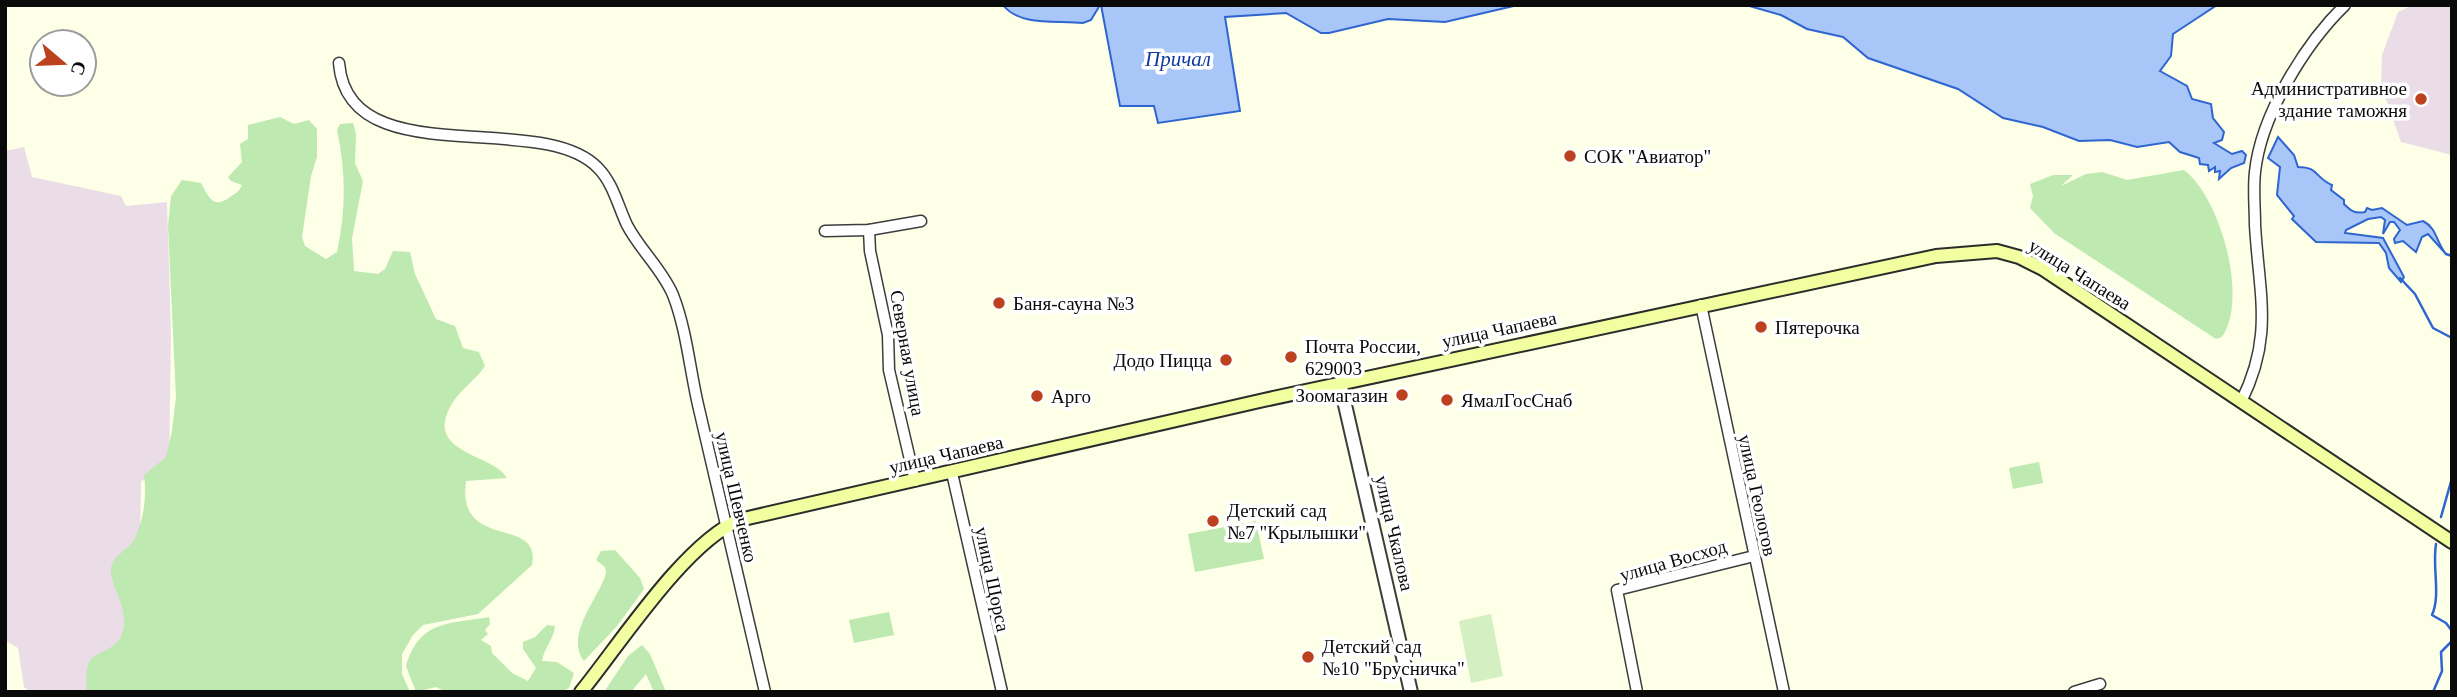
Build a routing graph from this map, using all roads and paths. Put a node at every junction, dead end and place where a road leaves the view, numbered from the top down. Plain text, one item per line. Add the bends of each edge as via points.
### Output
1 (2345, 5) edge
2 (339, 63) dead end
3 (921, 221) dead end
4 (869, 230) junction
5 (825, 231) dead end
6 (1700, 305) junction
7 (1340, 383) junction
8 (2241, 402) junction
9 (951, 473) junction
10 (915, 481) junction
11 (726, 527) junction
12 (2452, 542) edge
13 (1754, 556) junction
14 (2100, 684) dead end
15 (581, 692) edge
16 (765, 692) edge
17 (1002, 692) edge
18 (1411, 692) edge
19 (1637, 692) edge
20 (1784, 692) edge
21 (2074, 692) edge

1 - 8 street via 2309,46 2270,120 2259,152 2255,215 2262,341
2 - 11 street, улица Шевченко via 340,79 356,104 387,123 550,146 592,162 608,181 638,244 667,284 678,310
3 - 4 street
4 - 5 street
4 - 10 street, Северная улица via 888,334 891,379
6 - 7 main road, улица Чапаева
6 - 8 main road, улица Чапаева via 1936,256 1997,251 2043,269
6 - 13 street, улица Геологов
7 - 9 main road, улица Чапаева
7 - 18 street, улица Чкалова
8 - 12 main road, улица Чапаева
9 - 10 main road, улица Чапаева
9 - 17 street, улица Щорса
10 - 11 main road, улица Чапаева via 756,516
11 - 15 main road, улица Чапаева via 670,580
11 - 16 street, улица Шевченко
13 - 19 street, улица Восход via 1617,590
13 - 20 street, улица Геологов
14 - 21 street

